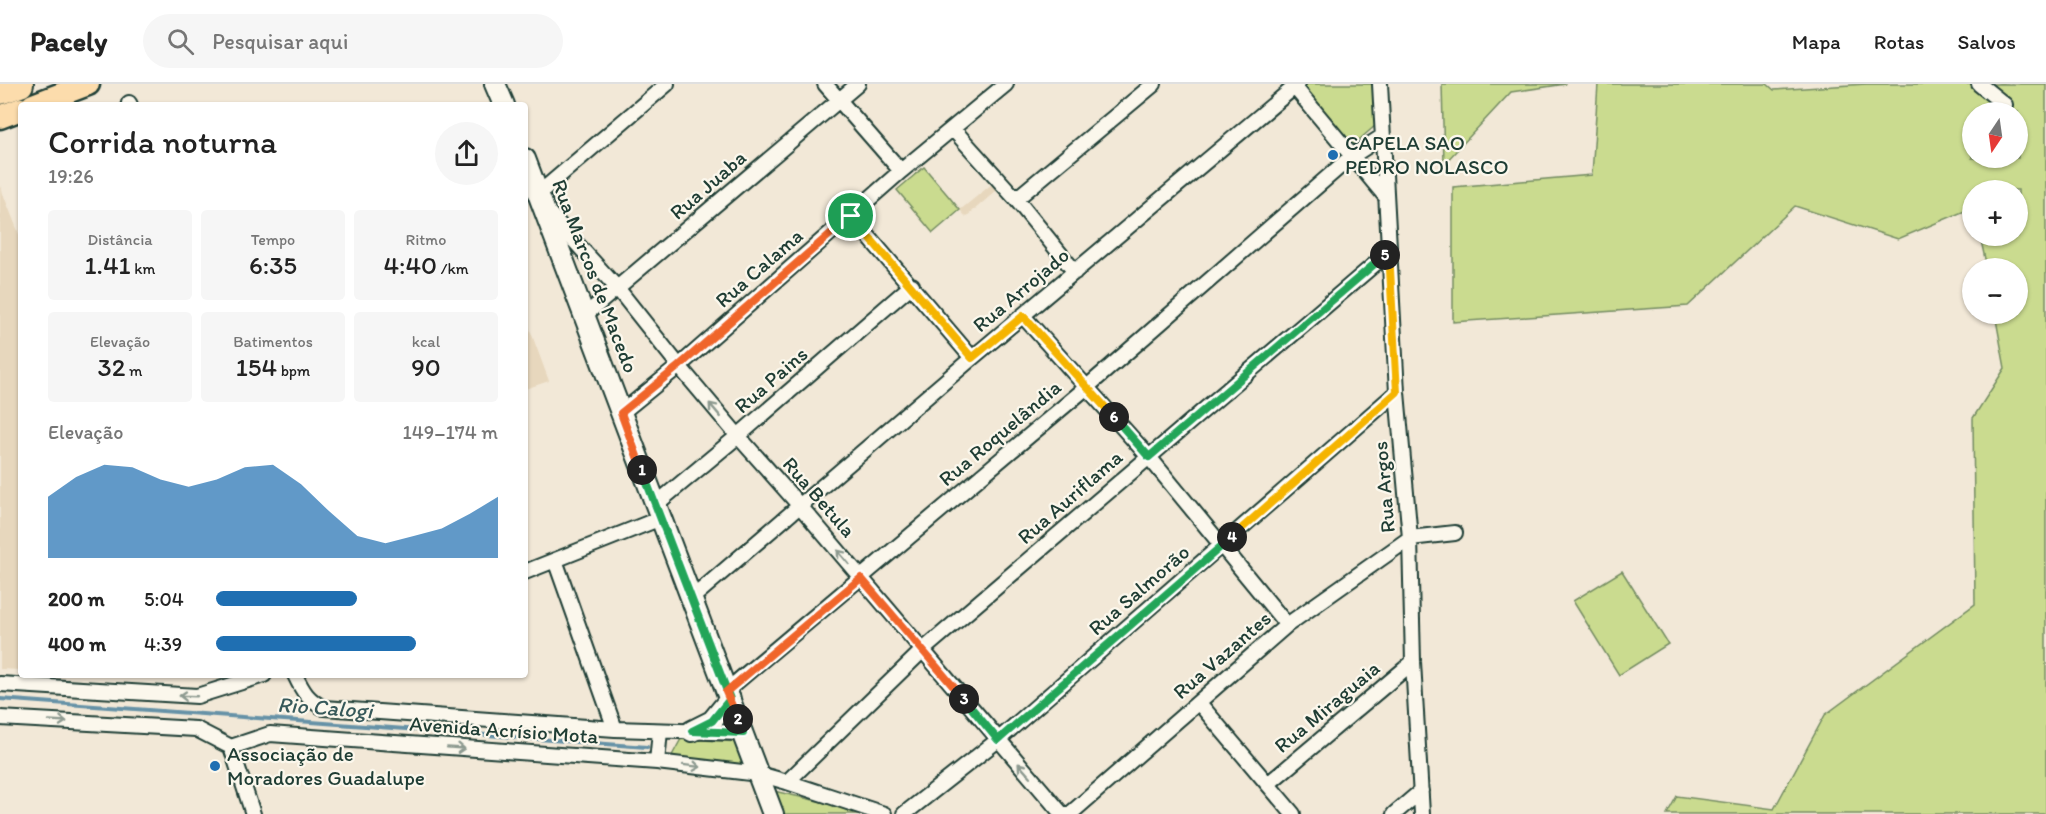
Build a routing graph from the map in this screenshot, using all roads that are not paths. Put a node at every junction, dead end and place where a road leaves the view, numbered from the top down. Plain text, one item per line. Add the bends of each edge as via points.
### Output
1 (20, 84) edge
2 (88, 84) edge
3 (495, 84) edge
4 (667, 84) edge
5 (825, 84) edge
6 (858, 84) edge
7 (1006, 84) edge
8 (1154, 84) edge
9 (1380, 84) edge
10 (1979, 84) edge
11 (1295, 85) edge
12 (0, 91) edge
13 (839, 100) junction
14 (42, 102) edge
15 (503, 102) edge
16 (2001, 102) edge
17 (18, 111) edge
18 (0, 117) edge
19 (953, 129) junction
20 (1383, 136) junction
21 (1352, 156) junction
22 (528, 167) edge
23 (901, 171) junction
24 (1386, 197) junction
25 (1016, 200) junction
26 (541, 201) junction
27 (851, 216) junction
28 (1389, 252) junction
29 (1075, 272) junction
30 (912, 285) junction
31 (618, 289) junction
32 (585, 316) junction
33 (1023, 316) junction
34 (972, 358) junction
35 (679, 366) junction
36 (1087, 387) junction
37 (1397, 392) junction
38 (621, 413) junction
39 (738, 436) junction
40 (1149, 457) junction
41 (800, 506) junction
42 (658, 511) junction
43 (1455, 533) dead end
44 (1410, 538) junction
45 (1221, 547) junction
46 (555, 560) junction
47 (528, 571) edge
48 (861, 578) junction
49 (691, 599) junction
50 (1287, 626) junction
51 (923, 650) junction
52 (1413, 662) junction
53 (254, 678) edge
54 (296, 678) edge
55 (0, 684) edge
56 (728, 695) junction
57 (1199, 703) junction
58 (0, 718) edge
59 (615, 729) junction
60 (660, 731) junction
61 (692, 731) junction
62 (743, 733) junction
63 (998, 740) junction
64 (231, 747) junction
65 (657, 762) junction
66 (759, 774) junction
67 (787, 782) junction
68 (1268, 784) junction
69 (1421, 791) junction
70 (253, 814) edge
71 (773, 814) edge
72 (884, 814) edge
73 (904, 814) edge
74 (1062, 814) edge
75 (1070, 814) edge
76 (1293, 814) edge
77 (1394, 814) edge
78 (1422, 814) edge

1 - 12 highway
2 - 14 main road
3 - 15 main road
4 - 26 street
5 - 13 street
6 - 13 street, Rua Juaba
7 - 19 street, Rua Calama
8 - 25 street
9 - 20 street, Rua Argos
10 - 16 street
11 - 21 street
11 - 29 street, Rua Arrojado
13 - 23 street
13 - 31 street, Rua Juaba
17 - 18 main road
19 - 23 street, Rua Calama
19 - 25 street
20 - 21 street, Rua Roquelândia
20 - 24 street, Rua Argos
21 - 24 street
21 - 36 street, Rua Roquelândia
22 - 26 main road, Rua Marcos de Macedo
23 - 27 street, Rua Calama
24 - 28 street, Rua Argos
25 - 29 street
26 - 31 street, Rua Betula
26 - 32 main road, Rua Marcos de Macedo
27 - 30 street
27 - 35 street, Rua Calama
28 - 37 street, Rua Argos
28 - 40 street, Rua Auriflama
29 - 33 street, Rua Arrojado
30 - 34 street
30 - 39 street, Rua Pains
31 - 32 street, Rua Juaba
31 - 35 street, Rua Betula
32 - 38 main road, Rua Marcos de Macedo
33 - 34 street, Rua Arrojado
33 - 36 street
34 - 41 street, Rua Arrojado
35 - 38 street, Rua Calama
39 -> 35 street, Rua Betula
36 - 40 street
36 - 48 street, Rua Roquelândia
37 - 44 street, Rua Argos
37 - 45 street, Rua Salmorão
38 - 42 main road, Rua Marcos de Macedo
39 - 41 street, Rua Betula
39 - 42 street, Rua Pains
40 - 45 street
40 - 51 street, Rua Auriflama
48 -> 41 street, Rua Betula
41 - 49 street, Rua Arrojado
42 - 46 street, Rua Pains
42 - 49 main road, Rua Marcos de Macedo
43 - 44 street
44 - 50 street, Rua Vazantes
44 - 52 street, Rua Argos
45 - 50 street
45 - 63 street, Rua Salmorão
46 - 47 street, Rua Pains
46 - 59 street
48 - 51 street, Rua Betula
48 - 56 street, Rua Roquelândia
49 - 56 main road, Rua Marcos de Macedo
50 - 57 street, Rua Vazantes
51 - 63 street, Rua Betula
51 - 67 street, Rua Auriflama
52 - 68 street, Rua Miraguaia
52 - 69 street, Rua Argos
53 -> 55 street via 197,696
54 - 59 street, Avenida Acrísio Mota via 311,702 324,708
56 - 61 main road via 712,721
56 - 62 main road, Rua Marcos de Macedo
57 - 68 street
57 - 75 street, Rua Vazantes
58 -> 64 street via 196,729
59 - 60 street, Avenida Acrísio Mota
60 - 61 street, Avenida Acrísio Mota
60 - 65 street
61 - 62 street, Avenida Acrísio Mota
62 - 66 main road, Rua Marcos de Macedo
63 - 73 street, Rua Salmorão
74 -> 63 street, Rua Betula
64 -> 65 street, Avenida Acrísio Mota via 270,735
64 - 70 street
65 -> 66 street, Avenida Acrísio Mota
66 - 67 street, Avenida Acrísio Mota
66 - 71 main road, Rua Marcos de Macedo
67 - 72 street, Avenida Acrísio Mota
68 - 76 street
69 - 77 street
69 - 78 street, Rua Argos

